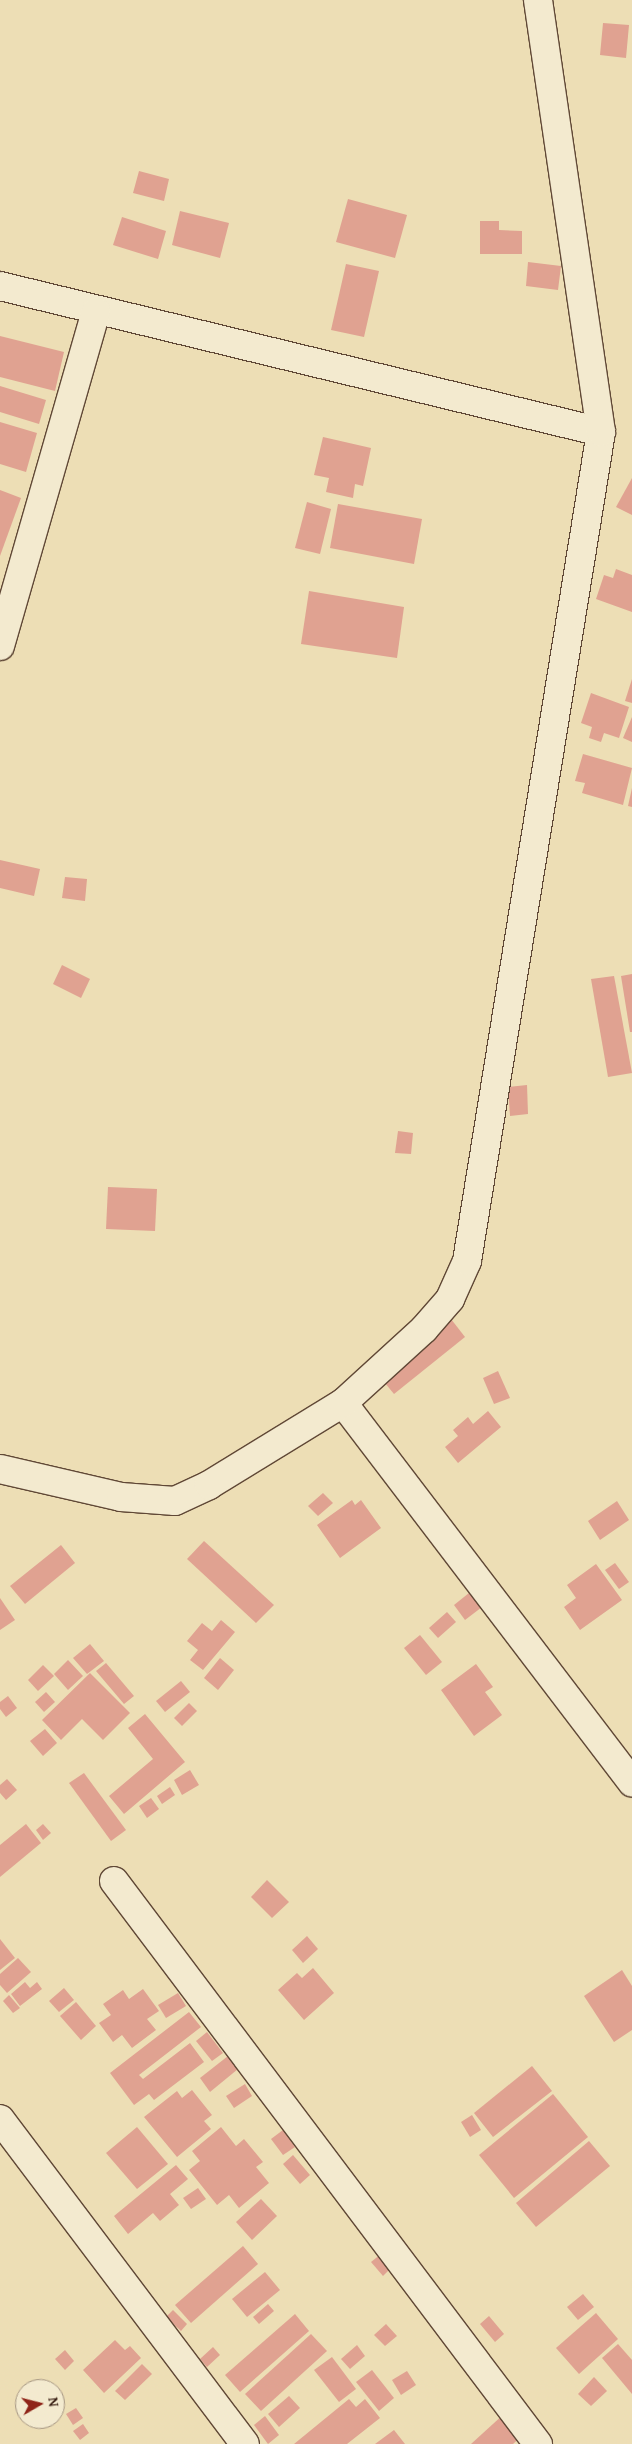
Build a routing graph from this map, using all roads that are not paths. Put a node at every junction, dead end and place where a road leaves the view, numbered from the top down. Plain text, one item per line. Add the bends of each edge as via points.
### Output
1 (538, 0) edge
2 (0, 286) edge
3 (96, 311) junction
4 (601, 432) junction
5 (0, 646) edge
6 (342, 1402) junction
7 (0, 1469) edge
8 (632, 1782) edge
9 (114, 1881) dead end
10 (0, 2119) edge
11 (245, 2444) edge
12 (538, 2444) edge

1 - 4 street
2 - 3 street
3 - 4 street
3 - 5 street
4 - 6 street via 467,1261 445,1305 424,1329
6 - 7 street via 209,1485 175,1502 120,1497
6 - 8 street
9 - 12 street
10 - 11 street

